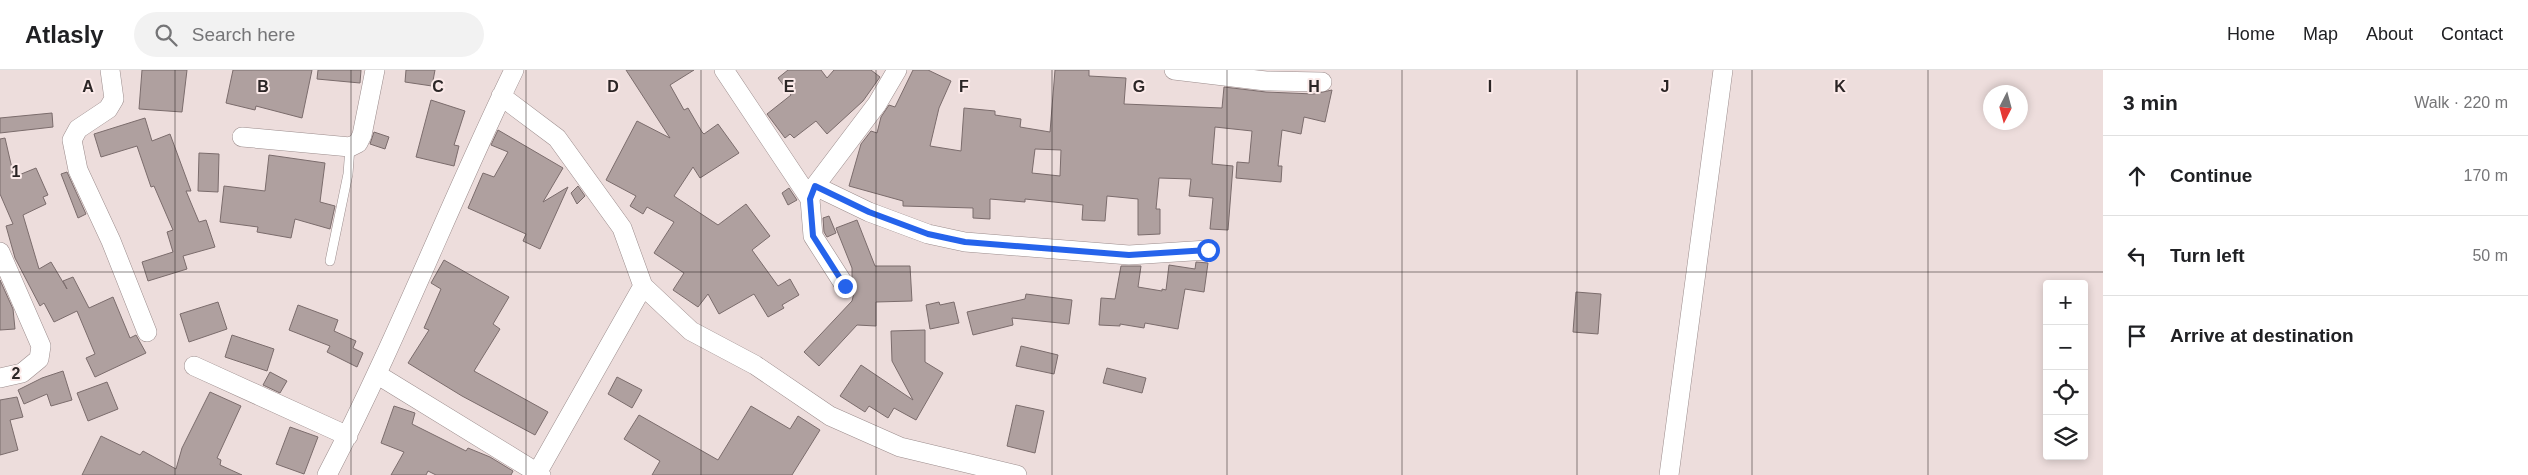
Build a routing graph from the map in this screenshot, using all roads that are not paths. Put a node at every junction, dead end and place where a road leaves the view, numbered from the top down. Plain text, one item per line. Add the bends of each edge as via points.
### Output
1 (110, 70) edge
2 (375, 70) edge
3 (514, 70) edge
4 (724, 70) edge
5 (897, 70) edge
6 (1174, 70) edge
7 (1723, 70) edge
8 (1322, 82) dead end
9 (501, 96) junction
10 (242, 137) dead end
11 (350, 147) junction
12 (812, 193) junction
13 (1208, 250) dead end
14 (0, 252) edge
15 (330, 261) dead end
16 (643, 286) junction
17 (845, 286) dead end
18 (147, 332) dead end
19 (194, 366) dead end
20 (378, 375) junction
21 (0, 378) edge
22 (348, 436) junction
23 (538, 474) edge
24 (327, 475) edge
25 (1018, 475) edge
26 (1669, 475) edge

1 - 18 street via 114,99 108,109 78,129 72,140 78,170 111,241
2 - 11 street via 362,135 358,143
3 - 9 street
4 - 12 street
5 - 12 street via 877,104
6 - 8 street via 1266,81
7 - 26 street
9 - 16 street via 557,138 622,228
9 - 20 street via 407,303
10 - 11 street
11 - 15 lane via 348,174
12 - 13 street via 928,234 965,242 1129,255
12 - 17 street via 813,236
14 - 21 street via 41,346 39,359 22,373
16 - 23 street
16 - 25 street via 691,331 755,365 830,416 900,447
19 - 22 street
20 - 22 street
20 - 23 street
22 - 24 street

